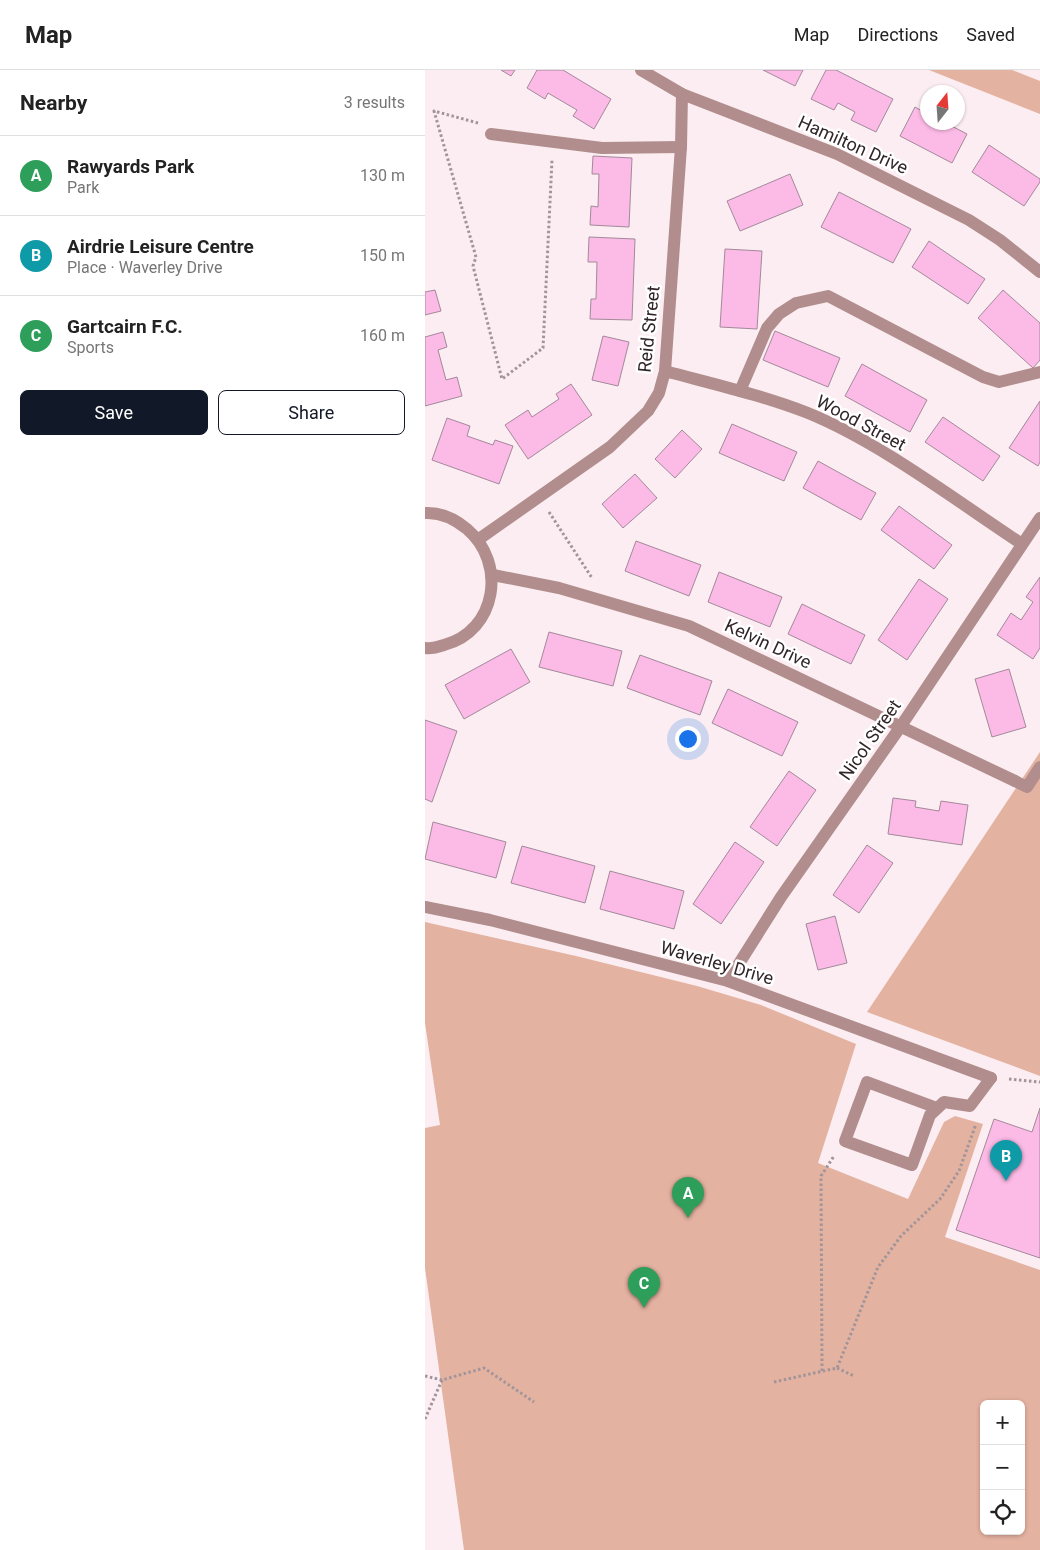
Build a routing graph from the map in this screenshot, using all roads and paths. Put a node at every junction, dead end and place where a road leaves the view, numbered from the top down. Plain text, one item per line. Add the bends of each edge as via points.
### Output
1 (641, 70) edge
2 (682, 94) junction
3 (491, 134) joint
4 (552, 142) junction
5 (681, 147) junction
6 (1040, 272) edge
7 (665, 371) junction
8 (1040, 372) edge
9 (740, 391) junction
10 (539, 497) junction
11 (425, 513) edge
12 (1040, 518) edge
13 (479, 539) junction
14 (1022, 544) junction
15 (493, 575) junction
16 (608, 601) junction
17 (425, 648) edge
18 (901, 726) junction
19 (1040, 767) edge
20 (425, 907) edge
21 (728, 982) junction
22 (991, 1078) junction
23 (1040, 1082) edge
24 (937, 1108) junction
25 (978, 1117) dead end
26 (845, 1141) junction
27 (837, 1368) junction
28 (822, 1371) junction
29 (425, 1376) edge
30 (854, 1376) dead end
31 (442, 1380) junction
32 (774, 1382) dead end
33 (534, 1402) dead end
34 (425, 1419) edge

1 - 2 street, Hamilton Drive
2 - 5 street, Reid Street
2 - 6 street, Hamilton Drive via 837,154 969,220
3 - 4 street
3 - 4 path via 486,126 434,111 476,257 473,266 502,379 543,348
4 - 5 street via 602,148
5 - 7 street, Reid Street
7 - 9 street, Wood Street
7 - 10 street, Reid Street via 659,393 648,412 610,447
8 - 9 street via 999,382 983,377 828,296 796,303 779,314 767,328
9 - 14 street, Wood Street via 808,413 864,440
10 - 13 street, Reid Street
10 - 16 path
11 - 13 street via 457,520
12 - 14 street, Nicol Street
13 - 15 street via 487,552
14 - 18 street, Nicol Street
15 - 16 street, Kelvin Drive
15 - 17 street via 491,597 481,619 452,643
16 - 18 street, Kelvin Drive via 689,626
18 - 19 street, Kelvin Drive via 1027,786
18 - 21 street, Nicol Street via 781,897
20 - 21 street, Waverley Drive via 490,920
21 - 22 street, Waverley Drive
22 - 23 path
22 - 24 street via 970,1106 945,1102
24 - 26 street via 930,1115 913,1165
24 - 26 street via 867,1082
25 - 27 path via 959,1171 940,1198 901,1236 878,1267
26 - 28 path via 821,1176
27 - 28 path
27 - 30 path
28 - 32 path
29 - 31 path
31 - 33 path via 484,1368
31 - 34 path

